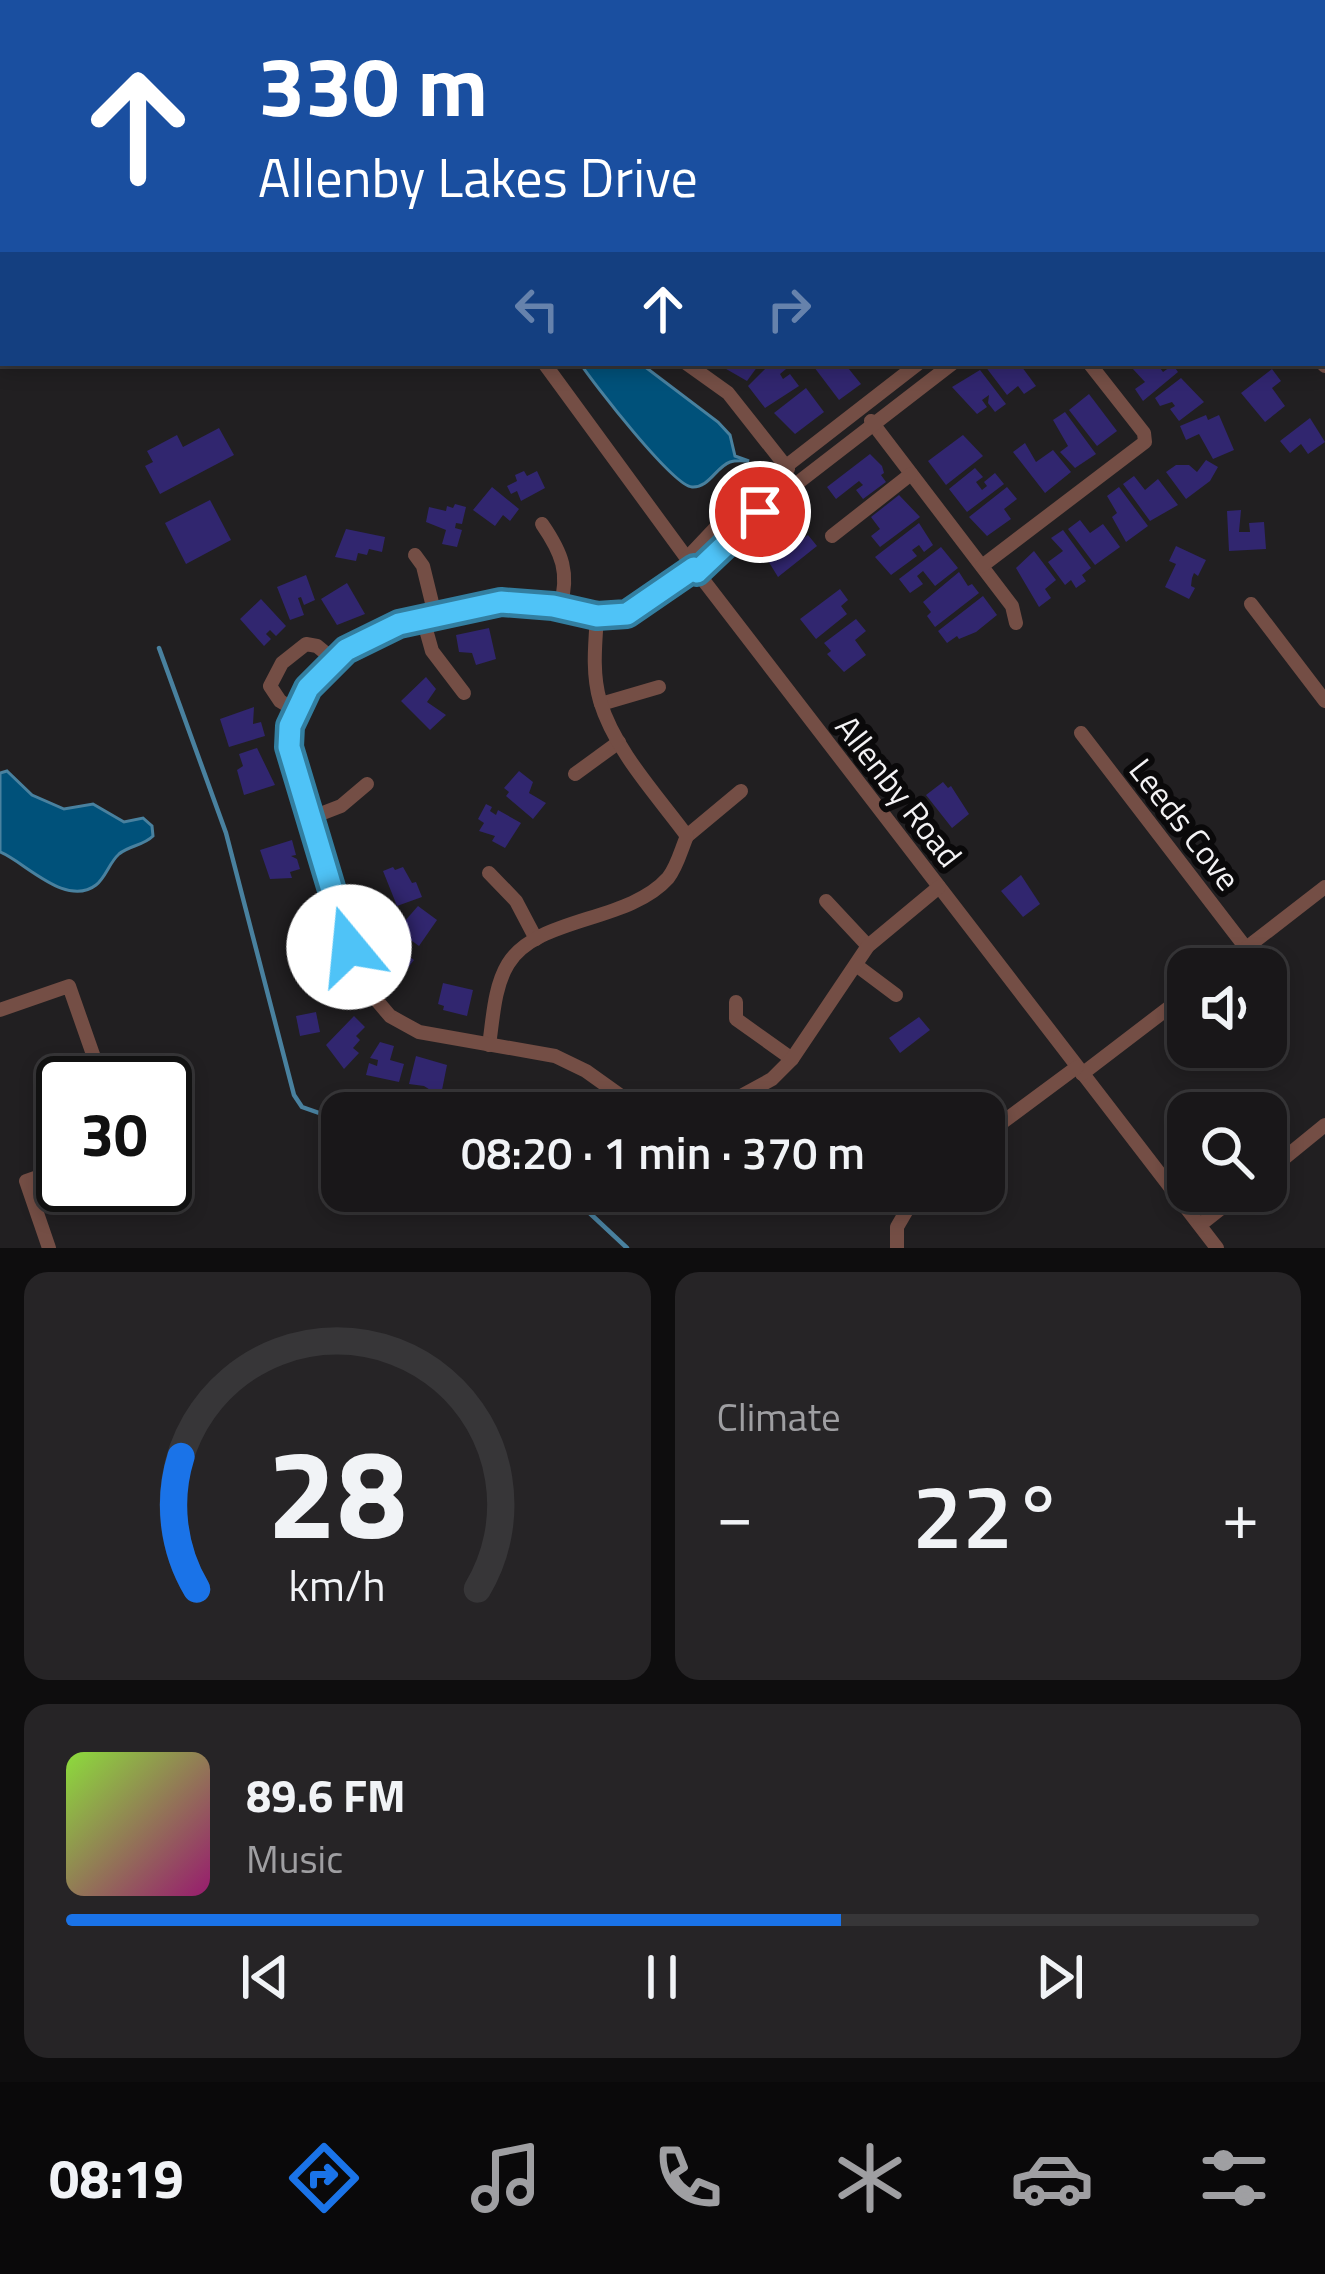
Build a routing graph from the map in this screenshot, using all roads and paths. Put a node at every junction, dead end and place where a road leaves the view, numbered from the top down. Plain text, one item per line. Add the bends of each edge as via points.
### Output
1 (546, 366) edge
2 (690, 366) edge
3 (915, 366) edge
4 (949, 366) edge
5 (1091, 366) edge
6 (861, 408) junction
7 (874, 424) junction
8 (785, 466) junction
9 (911, 474) junction
10 (798, 483) junction
11 (542, 524) dead end
12 (832, 536) dead end
13 (415, 554) dead end
14 (693, 566) junction
15 (982, 566) junction
16 (1251, 604) dead end
17 (560, 607) junction
18 (597, 616) junction
19 (429, 617) junction
20 (1016, 623) dead end
21 (334, 660) junction
22 (659, 687) dead end
23 (464, 693) dead end
24 (1325, 701) edge
25 (601, 704) junction
26 (295, 710) junction
27 (1081, 733) dead end
28 (620, 742) junction
29 (575, 774) dead end
30 (368, 784) dead end
31 (741, 791) dead end
32 (310, 818) junction
33 (687, 836) junction
34 (489, 873) dead end
35 (939, 887) junction
36 (1325, 887) edge
37 (826, 901) dead end
38 (369, 914) dead end
39 (342, 922) junction
40 (536, 939) junction
41 (868, 946) junction
42 (1246, 948) joint
43 (856, 965) junction
44 (896, 995) dead end
45 (736, 1002) dead end
46 (1167, 1008) edge
47 (0, 1010) edge
48 (489, 1045) junction
49 (94, 1056) edge
50 (792, 1059) junction
51 (1080, 1071) junction
52 (615, 1092) edge
53 (748, 1092) edge
54 (1005, 1122) edge
55 (1325, 1125) edge
56 (1287, 1156) edge
57 (36, 1177) edge
58 (36, 1210) edge
59 (37, 1212) edge
60 (906, 1212) edge
61 (1217, 1212) edge
62 (1200, 1226) junction
63 (49, 1248) edge
64 (897, 1248) edge
65 (1217, 1248) edge

1 - 14 street, Allenby Road
2 - 8 street via 728,394
3 - 6 street
4 - 7 street
5 - 15 street via 1145,442
6 - 7 street
6 - 8 street
7 - 9 street
7 - 10 street
8 - 10 street
8 - 14 street via 740,502
9 - 12 street
9 - 15 street
10 - 14 street
11 - 17 street via 564,562
13 - 19 street
14 - 18 street via 640,608
14 - 35 street, Allenby Road
15 - 20 street
16 - 24 street
17 - 18 street
17 - 19 street via 501,602
18 - 25 street
19 - 21 street via 369,636
19 - 23 street via 432,651
21 - 26 street
21 - 26 street via 306,644 276,670 273,694
22 - 25 street
25 - 28 street
26 - 32 street via 289,747
27 - 42 street, Leeds Cove
28 - 29 street
28 - 33 street
30 - 32 street
31 - 33 street
32 - 39 street
33 - 40 street via 672,874 651,894
34 - 40 street via 517,901
35 - 41 street
35 - 51 street, Allenby Road
36 - 42 street
37 - 41 street
38 - 39 street
39 - 48 street via 362,983 390,1016 419,1032
40 - 48 street via 501,976
41 - 43 street
43 - 44 street
43 - 50 street
45 - 50 street via 736,1019
46 - 51 street
47 - 49 street via 69,986
48 - 52 street via 570,1061
50 - 53 street
51 - 54 street
51 - 62 street, Allenby Road
55 - 56 street
57 - 58 street via 26,1181
59 - 63 street
60 - 64 street
61 - 62 street
62 - 65 street, Allenby Road

